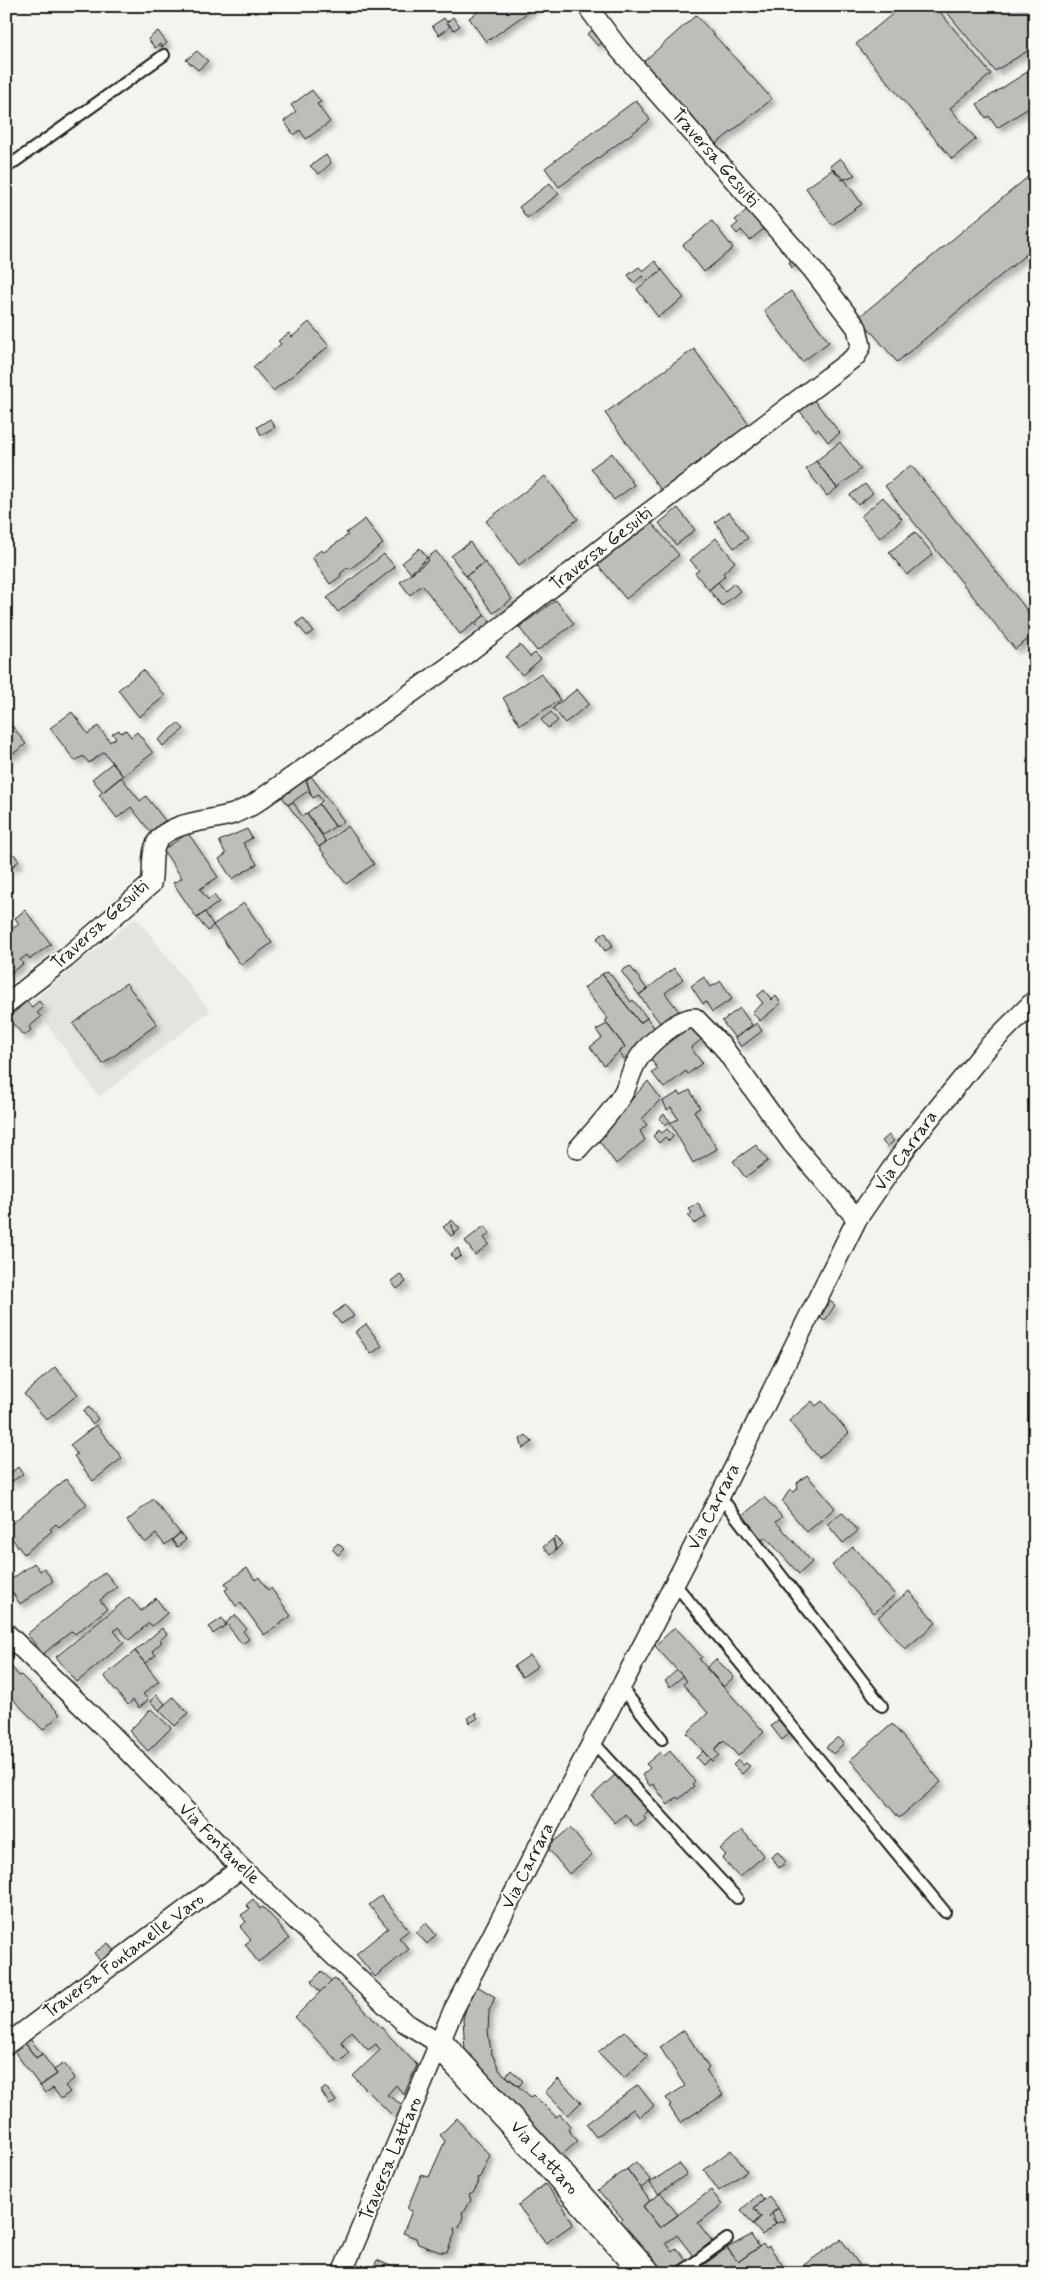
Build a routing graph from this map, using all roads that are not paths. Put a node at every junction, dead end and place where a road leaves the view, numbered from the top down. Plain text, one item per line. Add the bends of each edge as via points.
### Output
1 (587, 6) edge
2 (164, 54) dead end
3 (6, 168) edge
4 (1035, 1000) edge
5 (6, 1004) edge
6 (578, 1149) dead end
7 (857, 1219) junction
8 (720, 1496) junction
9 (675, 1584) junction
10 (6, 1633) edge
11 (621, 1687) junction
12 (882, 1706) dead end
13 (662, 1739) dead end
14 (593, 1742) junction
15 (241, 1868) junction
16 (737, 1898) dead end
17 (945, 1912) dead end
18 (440, 2044) junction
19 (6, 2045) edge
20 (726, 2239) dead end
21 (342, 2273) edge
22 (646, 2273) edge
23 (680, 2273) edge

1 - 5 street, Traversa Gesuiti via 619,49 812,269 857,328 861,346 856,356 461,658 259,800 234,814 178,826 158,840 153,850 151,884 66,958
2 - 3 lane
4 - 7 street, Via Carrara via 988,1047 908,1145
6 - 7 street via 624,1093 641,1054 678,1022 695,1018 723,1047 792,1142
7 - 8 street, Via Carrara
8 - 9 street, Via Carrara
8 - 12 lane
9 - 11 street, Via Carrara
9 - 17 lane
10 - 15 street, Via Fontanelle via 111,1734
11 - 13 lane
11 - 14 street, Via Carrara
14 - 16 lane
14 - 18 street, Via Carrara via 453,2011
15 - 18 street, Via Fontanelle via 404,2022
15 - 19 street, Traversa Fontanelle Varo
18 - 21 street, Traversa Lattaro
18 - 22 street, Via Lattaro
20 - 23 lane

